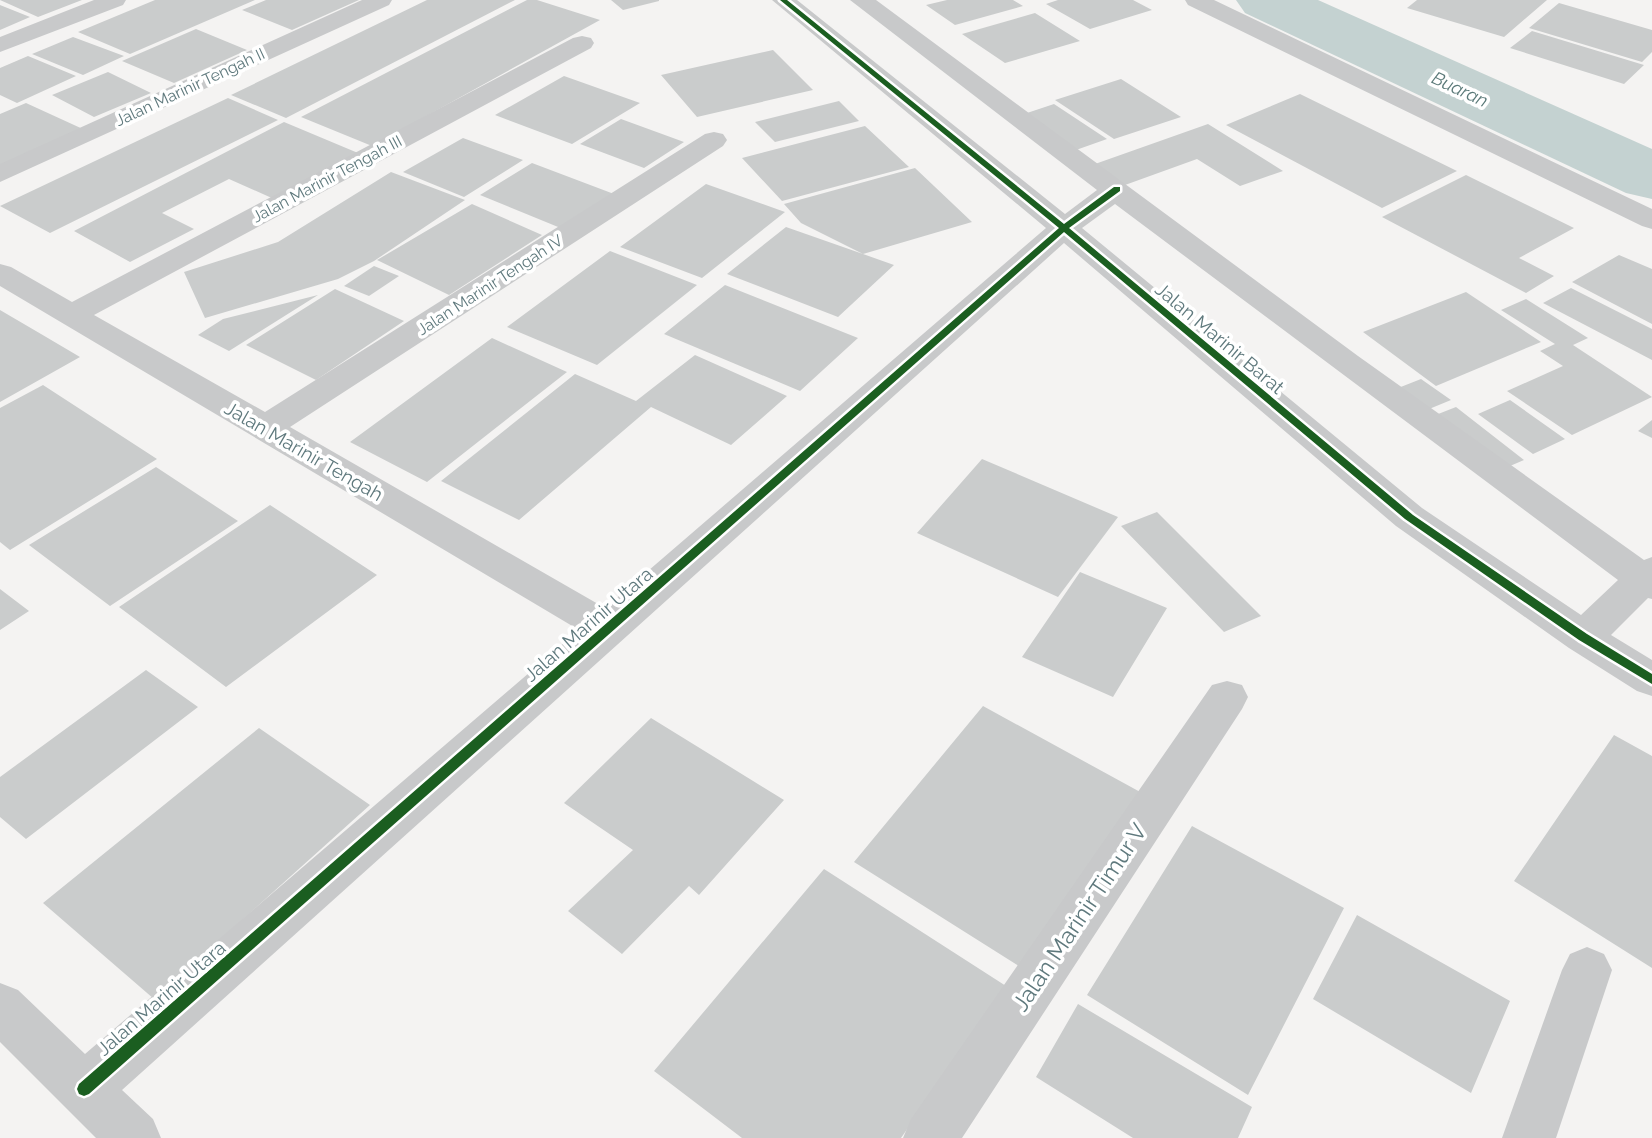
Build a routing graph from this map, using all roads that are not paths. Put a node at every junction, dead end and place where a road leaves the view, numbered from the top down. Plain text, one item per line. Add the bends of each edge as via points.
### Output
1 (115, 0) edge
2 (381, 0) edge
3 (783, 0) edge
4 (861, 0) edge
5 (1196, 0) edge
6 (582, 43) dead end
7 (0, 45) edge
8 (714, 140) dead end
9 (0, 174) edge
10 (1117, 190) junction
11 (1652, 220) edge
12 (1063, 229) junction
13 (0, 272) edge
14 (72, 314) junction
15 (264, 428) junction
16 (1649, 579) edge
17 (609, 629) junction
18 (1583, 637) junction
19 (1652, 680) edge
20 (1227, 697) dead end
21 (1587, 970) dead end
22 (0, 1007) edge
23 (85, 1089) junction
24 (134, 1138) edge
25 (930, 1138) edge
26 (1529, 1138) edge

1 - 7 street
2 - 9 street, Jalan Marinir Tengah II
3 - 12 street, Jalan Marinir Barat
4 - 10 street
5 - 11 street
6 - 14 street, Jalan Marinir Tengah III
8 - 15 street, Jalan Marinir Tengah IV
10 - 12 street, Jalan Marinir Utara
10 - 16 street
12 - 17 street, Jalan Marinir Utara
12 - 18 street, Jalan Marinir Barat via 1409,517
13 - 14 street, Jalan Marinir Tengah
14 - 15 street, Jalan Marinir Tengah
15 - 17 street, Jalan Marinir Tengah
16 - 18 street
17 - 23 street, Jalan Marinir Utara
18 - 19 street, Jalan Marinir Barat
20 - 25 street, Jalan Marinir Timur V
21 - 26 street
22 - 23 street
23 - 24 street

